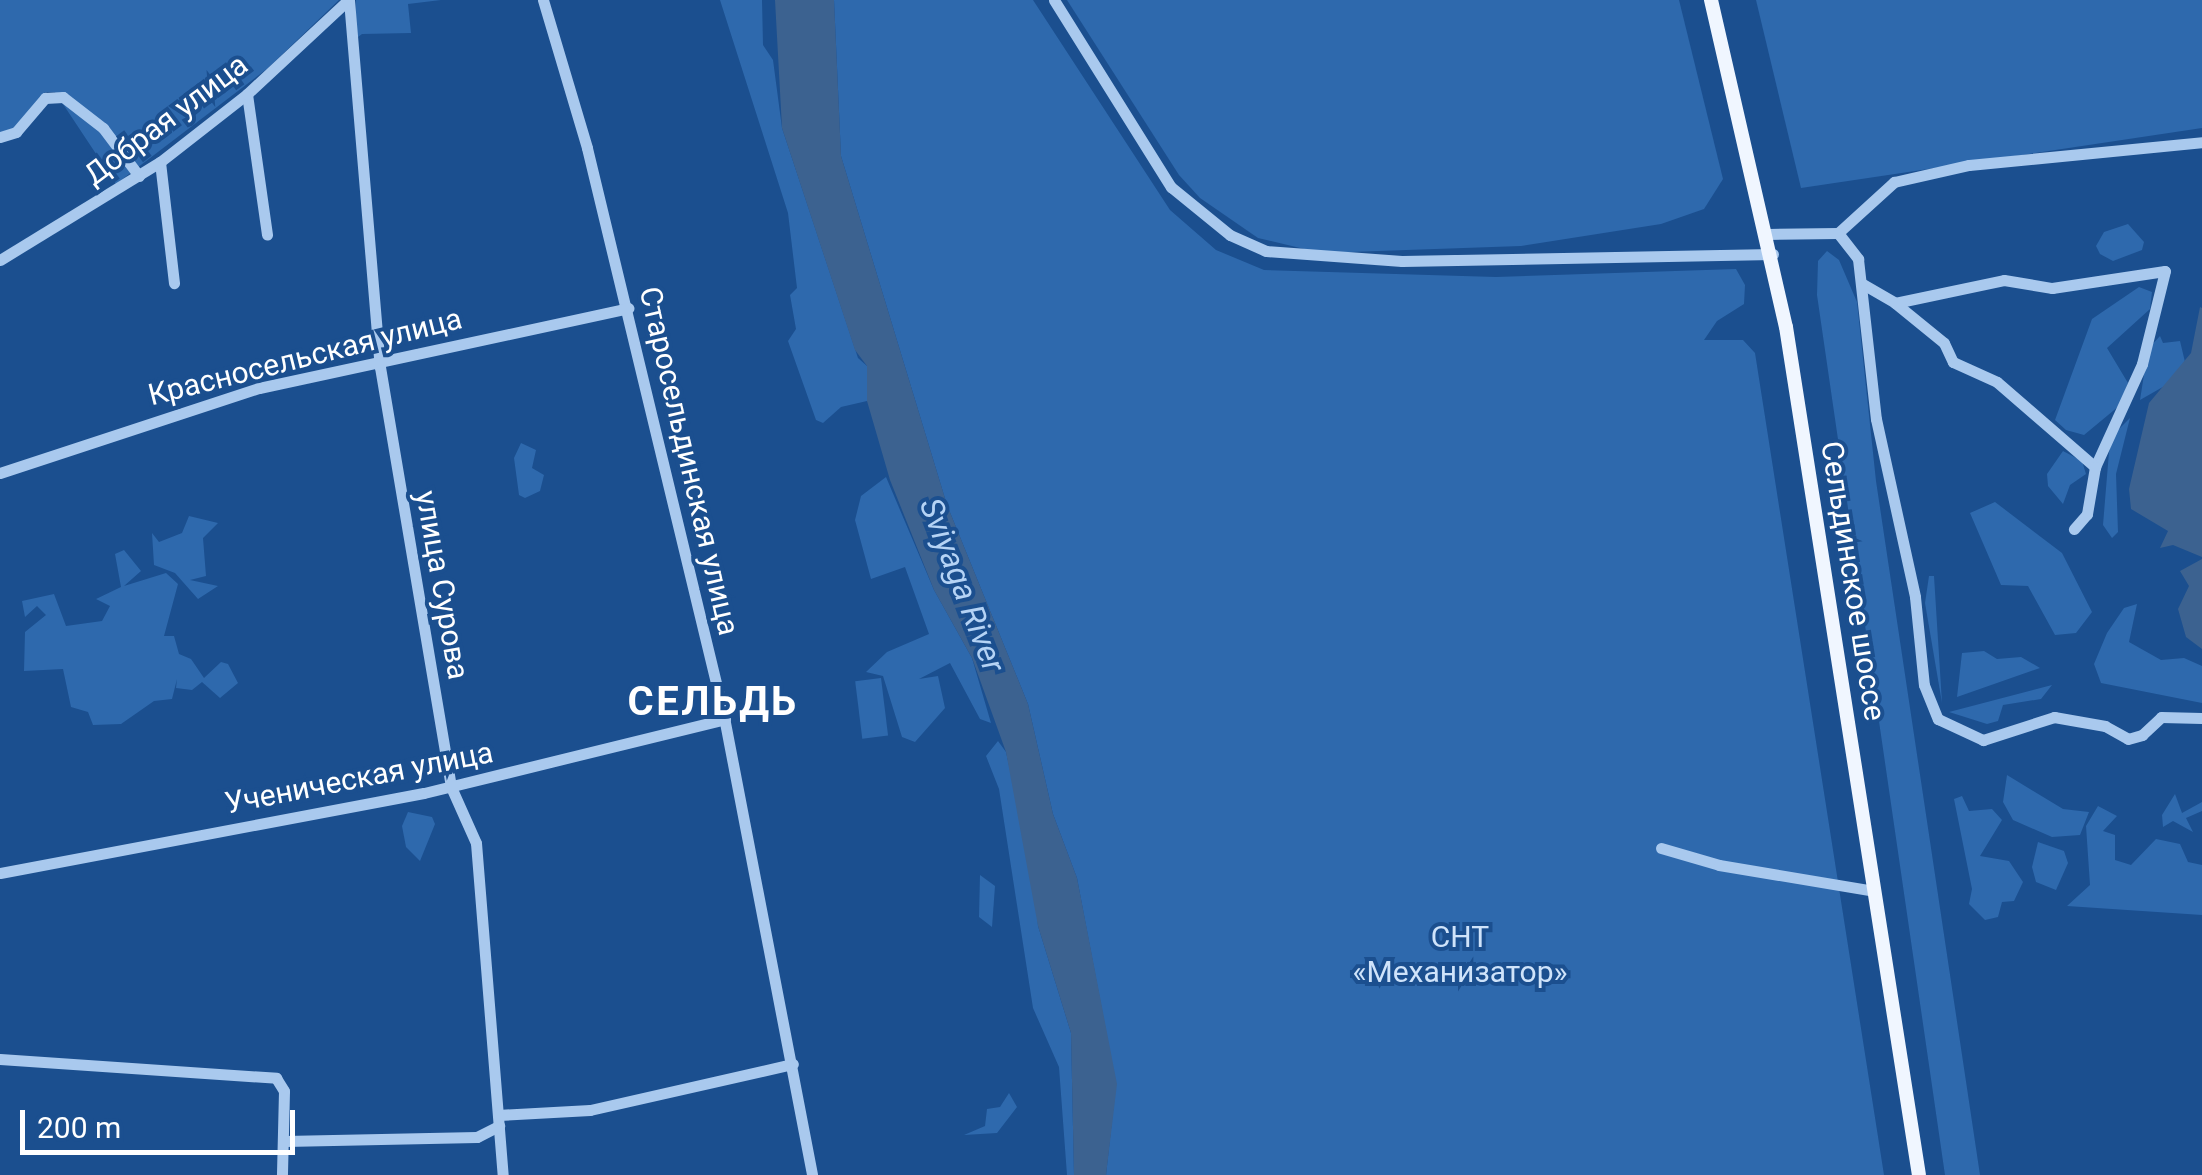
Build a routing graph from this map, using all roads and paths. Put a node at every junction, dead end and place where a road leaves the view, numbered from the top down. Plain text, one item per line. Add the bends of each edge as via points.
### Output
1 (348, 0) edge
2 (542, 0) edge
3 (1054, 0) edge
4 (1711, 0) edge
5 (247, 94) junction
6 (4, 137) edge
7 (2202, 142) edge
8 (160, 162) junction
9 (138, 176) junction
10 (1838, 233) junction
11 (1768, 234) junction
12 (267, 236) dead end
13 (1773, 254) junction
14 (0, 260) edge
15 (174, 284) dead end
16 (1862, 284) junction
17 (1895, 303) junction
18 (628, 308) junction
19 (379, 348) junction
20 (407, 358) junction
21 (380, 366) junction
22 (2107, 435) junction
23 (2075, 445) junction
24 (2094, 467) junction
25 (0, 472) edge
26 (2074, 529) dead end
27 (2202, 718) edge
28 (724, 719) junction
29 (450, 787) junction
30 (1661, 848) dead end
31 (0, 873) edge
32 (1874, 891) junction
33 (0, 1058) edge
34 (793, 1064) junction
35 (498, 1121) junction
36 (285, 1140) junction
37 (282, 1175) edge
38 (503, 1175) edge
39 (812, 1175) edge
40 (1919, 1175) edge

1 - 5 street, Добрая улица
1 - 19 street, улица Сурова
2 - 18 street, Старосельдинская улица
3 - 13 street via 1171,187 1230,236 1266,251 1402,261
4 - 11 main road, Сельдинское шоссе
5 - 8 street, Добрая улица
5 - 12 street
6 - 9 street via 45,98 63,97 104,128
7 - 10 street via 1969,165 1894,182
8 - 9 street, Добрая улица
8 - 15 street
9 - 14 street, Добрая улица
10 - 11 street
10 - 16 street via 1858,258
11 - 13 main road, Сельдинское шоссе
13 - 32 main road, Сельдинское шоссе
16 - 17 street
16 - 27 street via 1876,420 1915,597 1924,685 1938,719 1982,740 2054,716 2105,726 2128,739 2142,736 2161,717
17 - 22 street via 2004,280 2052,288 2165,270 2142,364
17 - 23 street via 1944,342 1960,367 1988,375
18 - 20 street, Красносельская улица
18 - 28 street, Старосельдинская улица
19 - 20 street
19 - 21 street, улица Сурова
20 - 21 street, Красносельская улица
21 - 25 street, Красносельская улица via 188,407
21 - 29 street, улица Сурова
22 - 23 street
22 - 24 street
23 - 24 street
24 - 26 street via 2087,514
28 - 29 street, Ученическая улица
28 - 34 street, Старосельдинская улица
29 - 31 street, Ученическая улица
29 - 35 street, улица Сурова via 476,843
30 - 32 street via 1719,865
32 - 40 main road, Сельдинское шоссе
33 - 36 street via 266,1075 282,1084
34 - 35 street via 590,1110
34 - 39 street, Старосельдинская улица
35 - 36 street via 477,1137
35 - 38 street, улица Сурова
36 - 37 street

